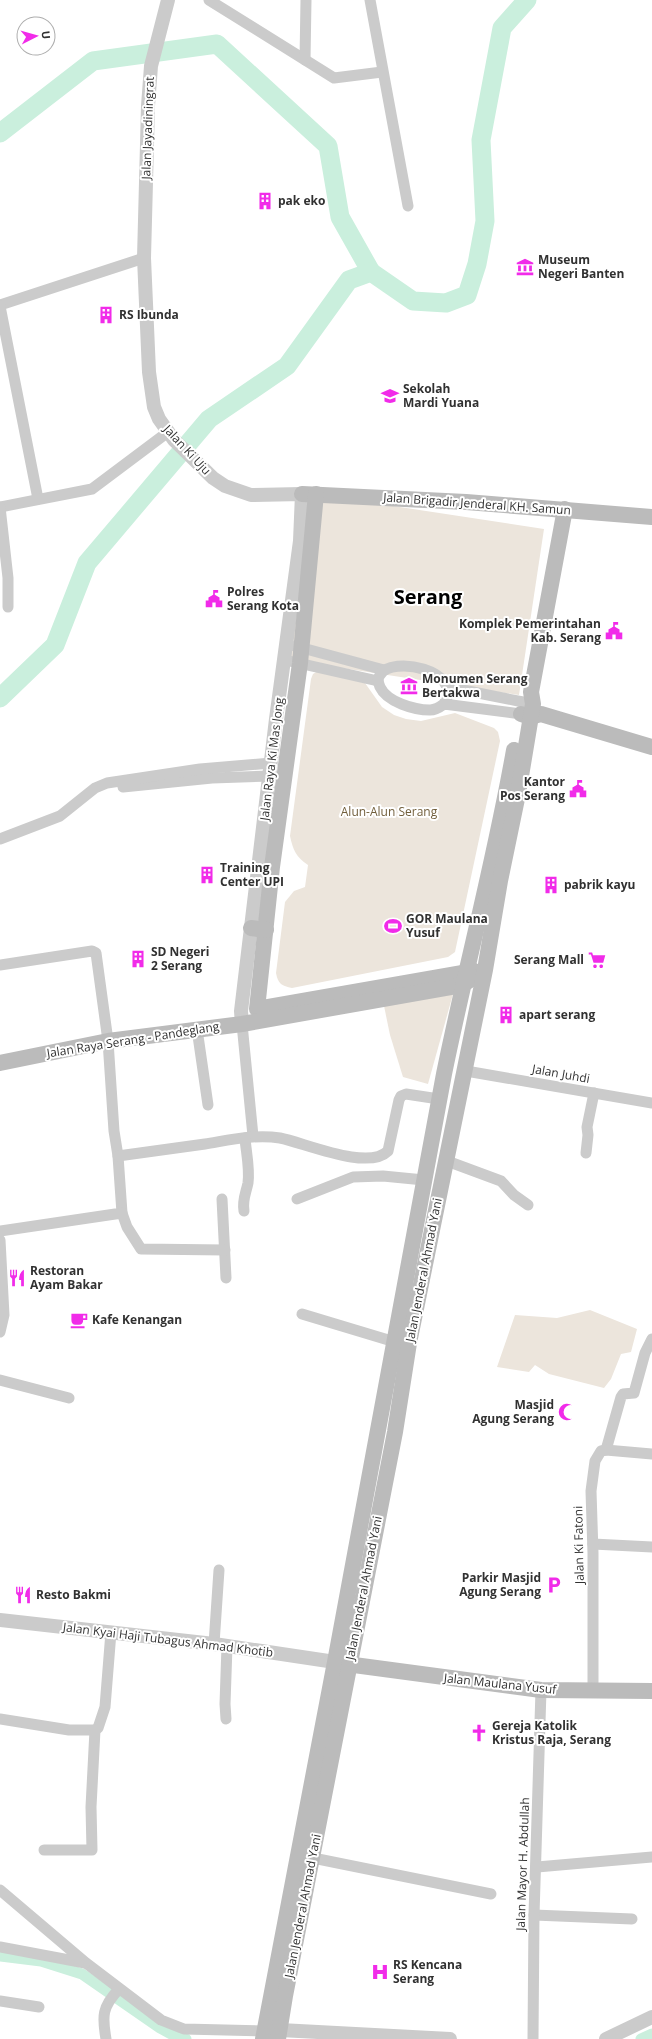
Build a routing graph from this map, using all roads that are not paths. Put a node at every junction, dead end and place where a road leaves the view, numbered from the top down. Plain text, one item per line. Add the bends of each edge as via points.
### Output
1 (168, 0) edge
2 (209, 0) edge
3 (306, 0) edge
4 (370, 0) edge
5 (305, 60) junction
6 (382, 72) junction
7 (408, 206) dead end
8 (144, 258) junction
9 (0, 305) edge
10 (171, 436) junction
11 (309, 494) junction
12 (38, 499) junction
13 (0, 507) edge
14 (565, 509) junction
15 (652, 517) edge
16 (8, 607) dead end
17 (294, 646) junction
18 (292, 662) junction
19 (384, 670) junction
20 (378, 681) junction
21 (448, 687) junction
22 (444, 704) junction
23 (530, 707) junction
24 (652, 747) edge
25 (270, 769) junction
26 (0, 839) edge
27 (258, 929) junction
28 (0, 965) edge
29 (485, 970) junction
30 (463, 979) junction
31 (340, 1001) junction
32 (242, 1024) junction
33 (197, 1029) junction
34 (108, 1041) junction
35 (0, 1063) edge
36 (466, 1071) junction
37 (594, 1093) junction
38 (439, 1099) junction
39 (652, 1103) edge
40 (208, 1105) dead end
41 (249, 1137) junction
42 (586, 1153) dead end
43 (118, 1156) junction
44 (446, 1161) junction
45 (424, 1180) junction
46 (222, 1199) dead end
47 (297, 1199) dead end
48 (528, 1205) dead end
49 (244, 1211) dead end
50 (418, 1212) junction
51 (122, 1213) junction
52 (435, 1215) junction
53 (0, 1231) edge
54 (0, 1240) edge
55 (225, 1250) junction
56 (226, 1278) dead end
57 (302, 1314) dead end
58 (0, 1332) edge
59 (652, 1339) edge
60 (395, 1342) junction
61 (0, 1380) edge
62 (69, 1398) dead end
63 (606, 1450) junction
64 (652, 1454) edge
65 (593, 1544) junction
66 (652, 1547) edge
67 (219, 1570) dead end
68 (0, 1620) edge
69 (111, 1632) junction
70 (220, 1645) junction
71 (342, 1663) junction
72 (541, 1690) junction
73 (593, 1691) junction
74 (652, 1691) edge
75 (0, 1719) edge
76 (226, 1719) dead end
77 (95, 1730) junction
78 (44, 1850) dead end
79 (652, 1857) edge
80 (313, 1858) junction
81 (537, 1867) junction
82 (0, 1890) edge
83 (491, 1894) dead end
84 (534, 1915) junction
85 (632, 1919) dead end
86 (0, 1947) edge
87 (86, 1963) junction
88 (114, 1995) junction
89 (0, 2001) edge
90 (39, 2007) dead end
91 (652, 2016) edge
92 (183, 2034) edge
93 (271, 2035) edge
94 (106, 2039) edge
95 (450, 2039) edge
96 (533, 2039) edge
97 (606, 2039) edge

1 - 8 street, Jalan Jayadiningrat via 151,66
2 - 5 street
3 - 5 street
4 - 6 street
5 - 6 street via 334,78
6 - 7 street
8 - 9 street
8 - 10 street, Jalan Ki Uju via 151,394 159,419
9 - 12 street
10 - 11 street, Jalan Ki Uju via 213,478 225,486 250,495
10 - 12 street via 92,489
11 - 14 main road, Jalan Brigadir Jenderal KH. Samun
11 - 17 main road
12 - 13 street
13 - 16 street via 8,578
14 - 15 main road, Jalan Brigadir Jenderal KH. Samun
14 - 23 main road, Jalan Jenderal Ahmad Yani
17 - 18 main road
17 - 19 street
18 - 20 street
18 - 25 street, Jalan Raya Ki Mas Jong
18 - 27 main road
19 - 20 street
19 - 21 street via 398,666 437,674
20 - 22 street via 386,697 394,702 430,710
21 - 22 street
21 - 23 street
22 - 23 street
23 - 24 main road
23 - 29 main road, Jalan Jenderal Ahmad Yani via 518,794
23 - 30 main road, Jalan Jenderal Ahmad Yani
25 - 26 street via 124,787 106,784 95,788 60,816
25 - 27 street, Jalan Raya Ki Mas Jong
27 - 31 main road via 257,1009
27 - 32 street, Jalan Raya Ki Mas Jong via 242,1011
28 - 34 street via 94,952 97,956
29 - 30 main road
29 - 36 main road, Jalan Jenderal Ahmad Yani
30 - 31 main road
30 - 38 main road, Jalan Jenderal Ahmad Yani
31 - 32 main road, Jalan Raya Serang - Pandeglang
32 - 33 main road, Jalan Raya Serang - Pandeglang
32 - 41 street
33 - 34 main road, Jalan Raya Serang - Pandeglang
33 - 40 street
34 - 35 main road, Jalan Raya Serang - Pandeglang
34 - 43 street
36 - 37 street, Jalan Juhdi
36 - 44 main road, Jalan Jenderal Ahmad Yani
37 - 39 street, Jalan Juhdi
37 - 42 street via 587,1127
38 - 41 street via 406,1094 401,1096 388,1151 376,1157 334,1154 279,1138
38 - 45 main road, Jalan Jenderal Ahmad Yani
41 - 43 street
41 - 49 street via 248,1184 243,1203
43 - 51 street
44 - 48 street via 501,1181
44 - 52 main road, Jalan Jenderal Ahmad Yani
45 - 47 street via 383,1176 353,1177
45 - 50 main road, Jalan Jenderal Ahmad Yani
46 - 55 street
50 - 52 main road
50 - 60 main road, Jalan Jenderal Ahmad Yani
51 - 53 street
51 - 55 street via 127,1227 141,1249
52 - 71 main road, Jalan Jenderal Ahmad Yani via 409,1343 395,1432
54 - 58 street via 4,1296 4,1315
55 - 56 street
57 - 60 street
59 - 63 street via 645,1353 634,1393 623,1394 621,1397
60 - 71 main road, Jalan Jenderal Ahmad Yani
61 - 62 street
63 - 64 street
63 - 65 street, Jalan Ki Fatoni via 601,1451 595,1461 591,1491
65 - 66 street
65 - 73 street, Jalan Ki Fatoni
67 - 70 street
68 - 69 street, Jalan Kyai Haji Tubagus Ahmad Khotib
69 - 70 street, Jalan Kyai Haji Tubagus Ahmad Khotib
69 - 77 street via 105,1706 100,1726
70 - 71 street, Jalan Kyai Haji Tubagus Ahmad Khotib
70 - 76 street
71 - 72 main road, Jalan Maulana Yusuf
71 - 80 main road, Jalan Jenderal Ahmad Yani
71 - 93 main road, Jalan Jenderal Ahmad Yani
72 - 73 main road, Jalan Maulana Yusuf
72 - 81 street, Jalan Mayor H. Abdullah
73 - 74 main road, Jalan Maulana Yusuf
75 - 77 street via 69,1730
77 - 78 street via 91,1806 92,1850
79 - 81 street
80 - 83 street
80 - 93 main road, Jalan Jenderal Ahmad Yani via 285,1996
81 - 84 street, Jalan Mayor H. Abdullah
82 - 87 street
84 - 85 street
84 - 96 street, Jalan Mayor H. Abdullah
86 - 87 street
87 - 88 street
88 - 92 street
88 - 94 street via 105,2006
89 - 90 street
91 - 97 street
92 - 93 street
93 - 95 street

